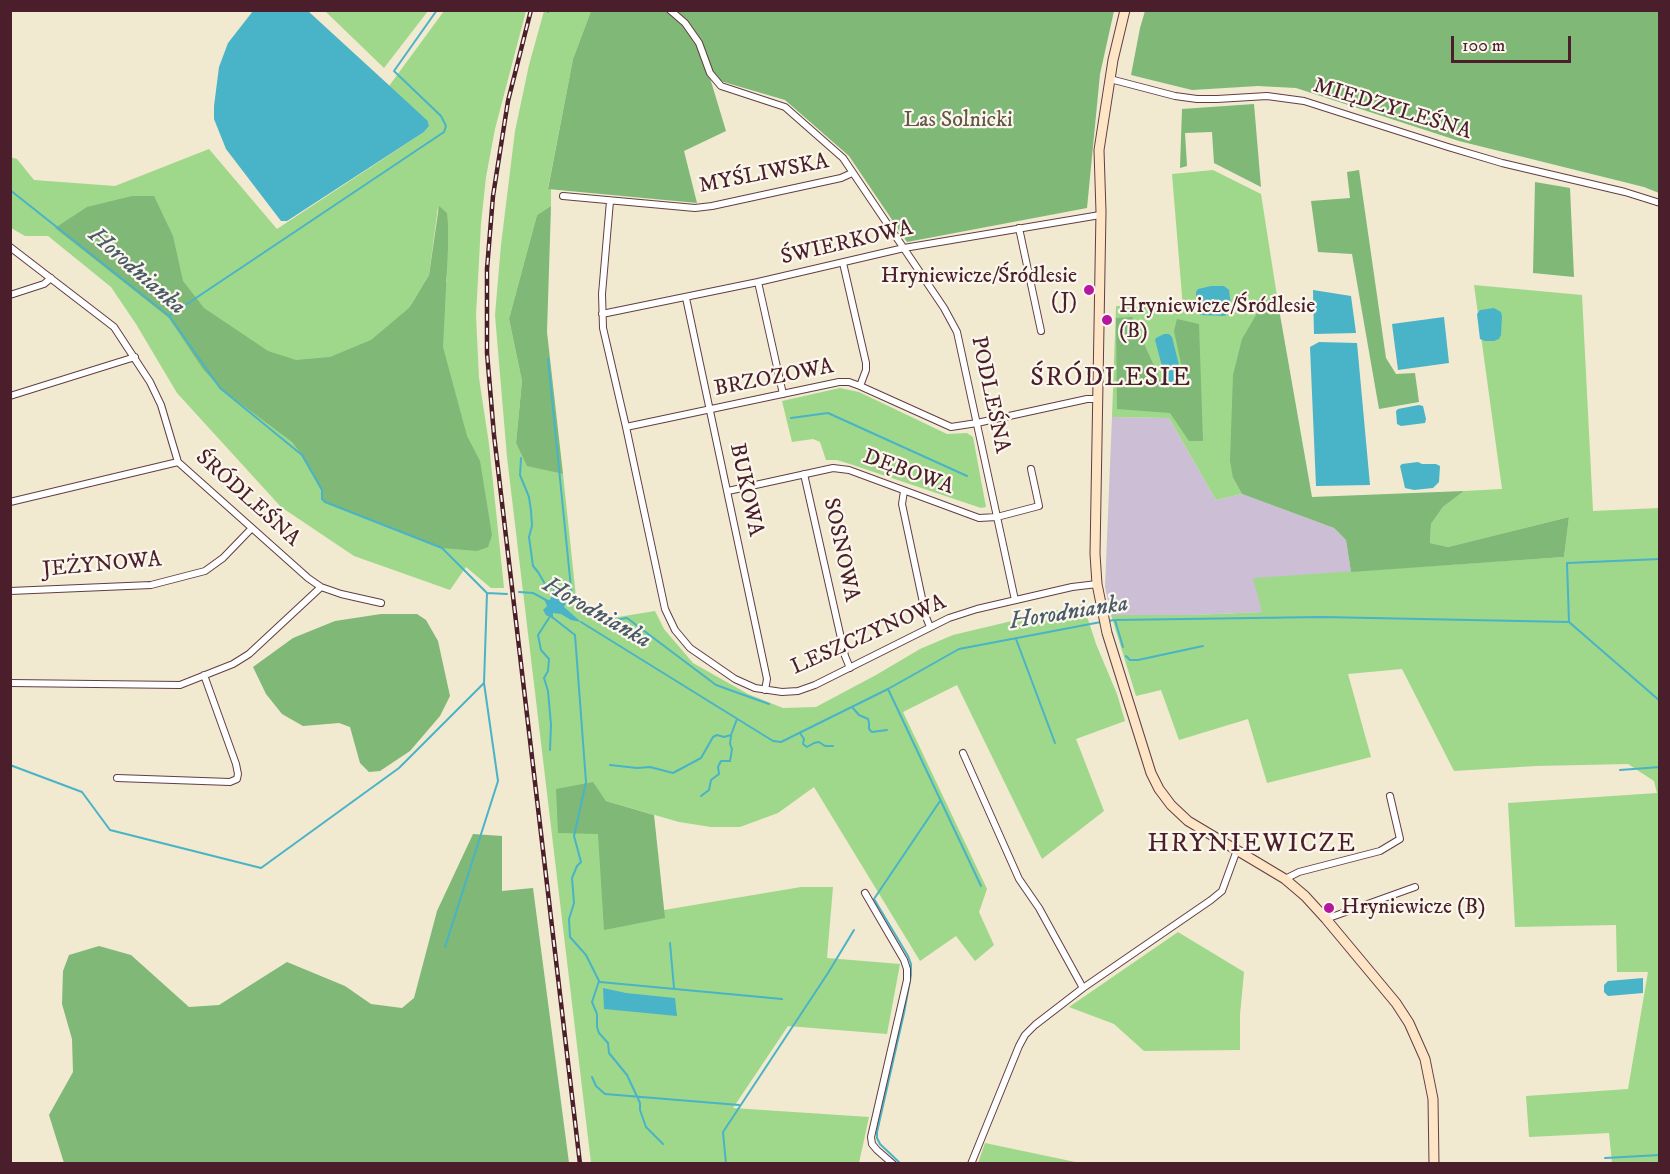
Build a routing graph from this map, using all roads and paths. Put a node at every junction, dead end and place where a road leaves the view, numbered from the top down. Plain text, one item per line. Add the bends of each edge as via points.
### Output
1 (670, 10) edge
2 (1125, 10) edge
3 (1110, 79) junction
4 (852, 172) junction
5 (563, 196) dead end
6 (610, 201) junction
7 (1659, 203) edge
8 (1100, 215) junction
9 (1019, 228) junction
10 (10, 247) edge
11 (904, 248) junction
12 (843, 262) junction
13 (51, 278) junction
14 (758, 282) junction
15 (10, 295) edge
16 (686, 297) junction
17 (602, 314) junction
18 (1041, 331) dead end
19 (135, 357) junction
20 (860, 386) junction
21 (783, 394) junction
22 (10, 396) edge
23 (1098, 399) junction
24 (710, 410) junction
25 (977, 423) junction
26 (626, 427) junction
27 (178, 462) junction
28 (1031, 469) dead end
29 (804, 474) junction
30 (728, 491) junction
31 (904, 491) junction
32 (10, 502) edge
33 (997, 517) junction
34 (251, 529) junction
35 (1097, 584) junction
36 (321, 587) junction
37 (10, 591) edge
38 (1015, 600) junction
39 (381, 603) dead end
40 (930, 627) junction
41 (850, 668) junction
42 (204, 675) junction
43 (10, 683) edge
44 (765, 690) junction
45 (963, 753) dead end
46 (117, 778) dead end
47 (1390, 796) dead end
48 (1237, 850) junction
49 (1284, 879) junction
50 (1415, 887) dead end
51 (865, 893) dead end
52 (1326, 919) junction
53 (1083, 988) junction
54 (893, 1164) edge
55 (971, 1164) edge
56 (1434, 1164) edge

1 - 4 street, PODLEŚNA via 699,43 710,73 720,86 785,106 843,158
2 - 3 street
3 - 7 street, MIĘDZYLEŚNA via 1197,99 1267,96 1304,101 1448,147
3 - 8 street via 1100,150
4 - 6 street, MYŚLIWSKA via 841,178 711,206
4 - 11 street, PODLEŚNA
5 - 6 street, MYŚLIWSKA
6 - 17 street
8 - 9 street, ŚWIERKOWA
8 - 23 street
9 - 11 street, ŚWIERKOWA
9 - 18 street
10 - 13 street, ŚRÓDLEŚNA
11 - 12 street, ŚWIERKOWA
11 - 25 street, PODLEŚNA via 957,332
12 - 14 street, ŚWIERKOWA
12 - 20 street via 866,363
13 - 15 street
13 - 19 street, ŚRÓDLEŚNA via 114,327
14 - 16 street, ŚWIERKOWA
14 - 21 street
16 - 17 street, ŚWIERKOWA
16 - 24 street, BUKOWA
17 - 26 street, LESZCZYNOWA
19 - 22 street
19 - 27 street, ŚRÓDLEŚNA via 161,405
20 - 21 street, BRZOZOWA via 839,382
20 - 25 street, BRZOZOWA via 944,425
21 - 24 street, BRZOZOWA
23 - 25 street, BRZOZOWA
23 - 35 street
24 - 26 street, BRZOZOWA
24 - 30 street, BUKOWA
25 - 33 street, PODLEŚNA
26 - 44 street, LESZCZYNOWA via 668,617 690,648 703,658 735,679
27 - 32 street
27 - 34 street, ŚRÓDLEŚNA
28 - 33 street, DĘBOWA via 1039,506
29 - 30 street, DĘBOWA
29 - 31 street, DĘBOWA via 833,468 849,470
29 - 41 street, SOSNOWA
30 - 44 street, BUKOWA via 767,679
31 - 33 street, DĘBOWA via 979,518
31 - 40 street via 902,504
33 - 38 street, PODLEŚNA
34 - 36 street, ŚRÓDLEŚNA
34 - 37 street, JEŻYNOWA via 205,571 151,585
35 - 38 street, LESZCZYNOWA
35 - 48 street via 1107,633 1159,789 1188,821
36 - 39 street, ŚRÓDLEŚNA
36 - 42 street via 249,654
38 - 40 street, LESZCZYNOWA
40 - 41 street, LESZCZYNOWA
41 - 44 street, LESZCZYNOWA via 798,691
42 - 43 street via 171,686
42 - 46 street via 236,764 237,779 231,782
45 - 53 street via 1018,879 1039,908
47 - 49 street via 1400,839 1380,851
48 - 49 street
48 - 53 street via 1222,891
49 - 52 street
50 - 52 street
51 - 54 street via 908,969 871,1137 872,1144
52 - 56 street via 1396,1003 1425,1059 1433,1100
53 - 55 street via 1025,1035

